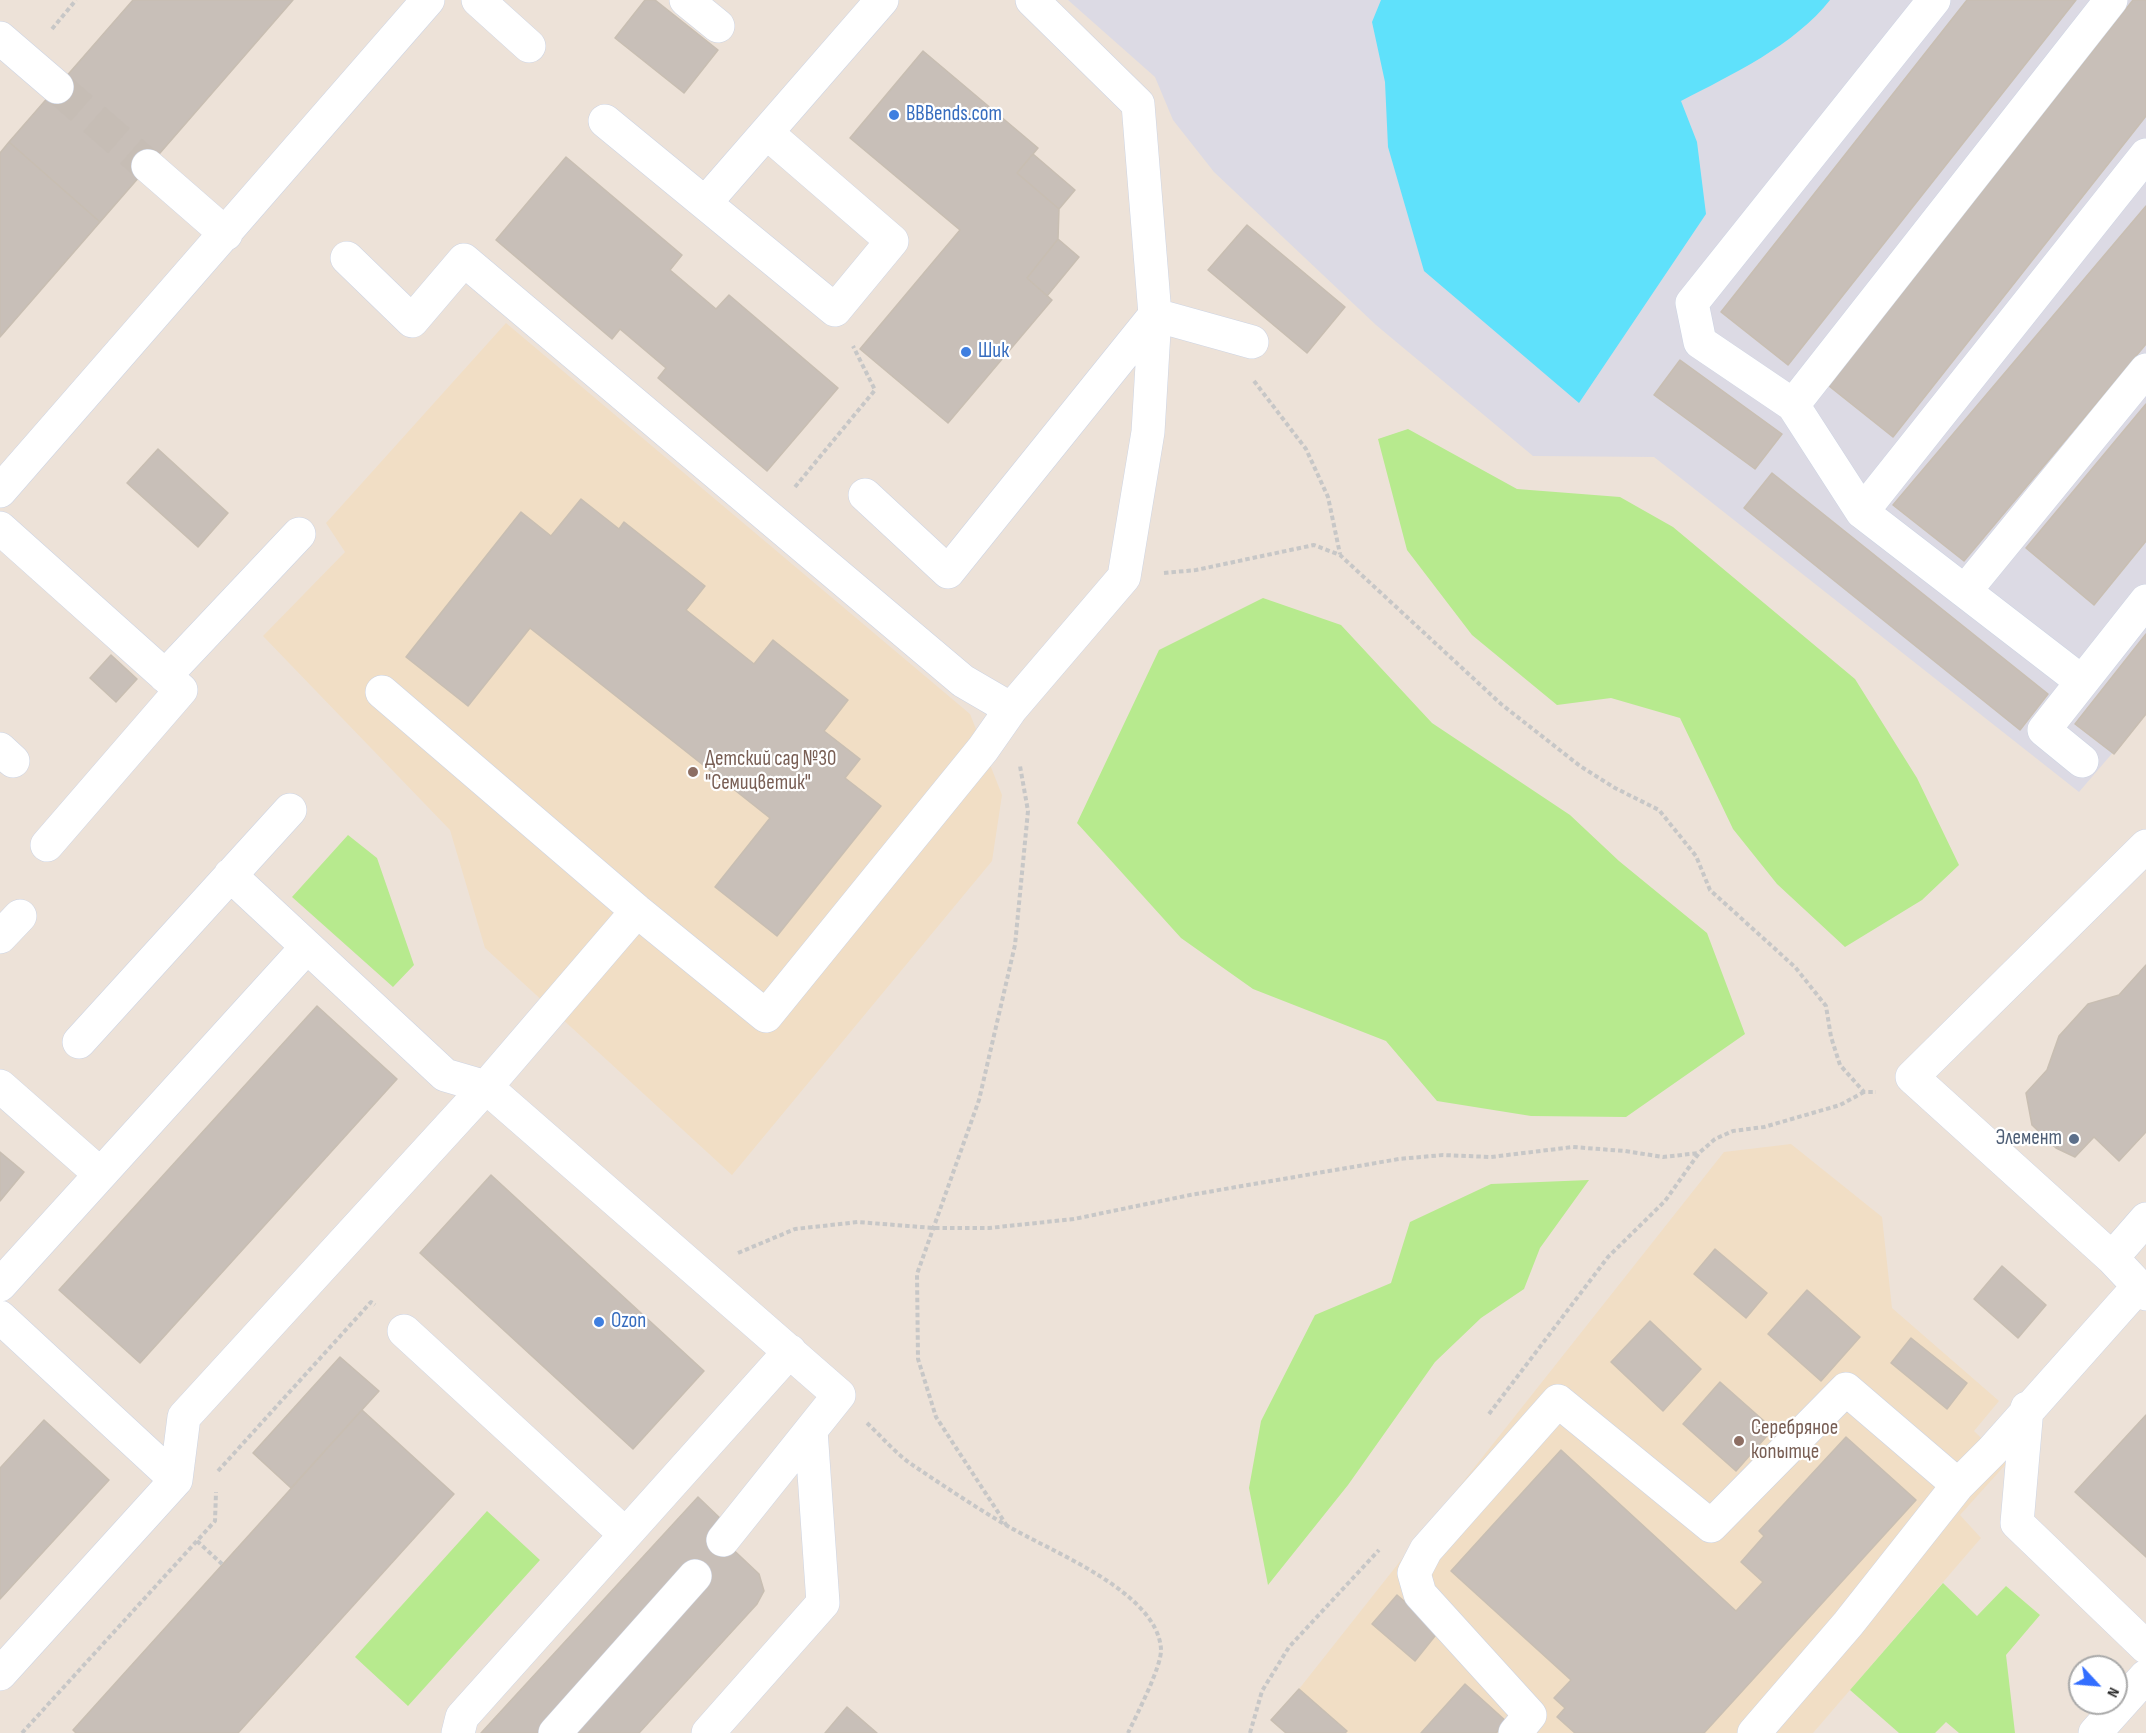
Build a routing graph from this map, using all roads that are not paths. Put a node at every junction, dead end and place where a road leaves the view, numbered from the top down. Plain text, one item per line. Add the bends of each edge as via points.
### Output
1 (428, 0) edge
2 (478, 0) edge
3 (686, 0) edge
4 (1032, 0) edge
5 (1934, 0) edge
6 (2112, 0) edge
7 (865, 6) edge
8 (718, 26) dead end
9 (0, 38) edge
10 (529, 46) dead end
11 (57, 87) tunnel mouth
12 (605, 121) dead end
13 (766, 133) junction
14 (2146, 155) edge
15 (148, 166) tunnel mouth
16 (706, 202) junction
17 (226, 234) junction
18 (347, 258) dead end
19 (1155, 315) junction
20 (1252, 342) dead end
21 (2146, 370) edge
22 (1793, 405) junction
23 (0, 491) edge
24 (865, 495) dead end
25 (1862, 512) junction
26 (0, 528) edge
27 (299, 534) dead end
28 (1965, 591) junction
29 (2146, 601) edge
30 (165, 676) junction
31 (2081, 681) junction
32 (382, 692) dead end
33 (1011, 709) junction
34 (2082, 761) dead end
35 (290, 810) dead end
36 (47, 845) dead end
37 (2146, 846) edge
38 (230, 875) junction
39 (637, 911) junction
40 (306, 948) junction
41 (79, 1042) dead end
42 (0, 1086) edge
43 (486, 1087) junction
44 (99, 1173) junction
45 (2146, 1219) edge
46 (2112, 1258) junction
47 (0, 1285) edge
48 (2142, 1290) edge
49 (0, 1317) edge
50 (404, 1331) dead end
51 (790, 1351) junction
52 (2027, 1408) junction
53 (811, 1430) junction
54 (176, 1480) junction
55 (1958, 1485) junction
56 (625, 1534) junction
57 (723, 1540) dead end
58 (695, 1576) dead end
59 (2146, 1647) edge
60 (0, 1674) edge
61 (2146, 1676) edge
62 (458, 1733) edge
63 (555, 1733) edge
64 (708, 1733) edge
65 (1515, 1733) edge
66 (1754, 1733) edge
67 (2095, 1733) edge

1 - 17 lane
2 - 10 lane
3 - 8 lane
4 - 19 lane via 1138,104
5 - 22 lane via 1692,303 1700,342
6 - 22 lane
7 - 13 lane
9 - 11 lane
12 - 16 lane
13 - 16 lane
13 - 16 lane via 892,242 835,310
14 - 25 lane
15 - 17 lane
17 - 23 lane
18 - 33 lane via 412,321 464,260 963,681
19 - 20 lane
19 - 24 lane via 948,572
19 - 33 lane via 1148,432 1124,577
21 - 28 lane
22 - 25 lane
25 - 28 lane
26 - 30 lane
27 - 30 lane
28 - 31 lane
29 - 31 lane
30 - 36 lane via 181,690
31 - 34 lane via 2044,730
32 - 39 lane
33 - 39 lane via 983,749 766,1016
35 - 38 lane
37 - 46 lane via 1912,1077
38 - 40 lane
38 - 41 lane
39 - 43 lane
40 - 43 lane via 445,1075
40 - 44 lane
42 - 44 lane
43 - 51 lane
43 - 54 lane via 184,1417
44 - 47 lane
45 - 46 lane
46 - 48 lane
48 - 52 lane
49 - 54 lane
50 - 56 lane
51 - 53 lane via 838,1395
51 - 56 lane
52 - 55 lane
52 - 59 lane via 2017,1523
53 - 57 lane
53 - 64 lane via 823,1603
54 - 60 lane
55 - 65 lane via 1846,1389 1711,1526 1558,1401 1426,1550 1414,1573 1420,1594 1530,1715
55 - 66 lane via 1848,1624
56 - 62 lane via 462,1717
58 - 63 lane
61 - 67 lane

